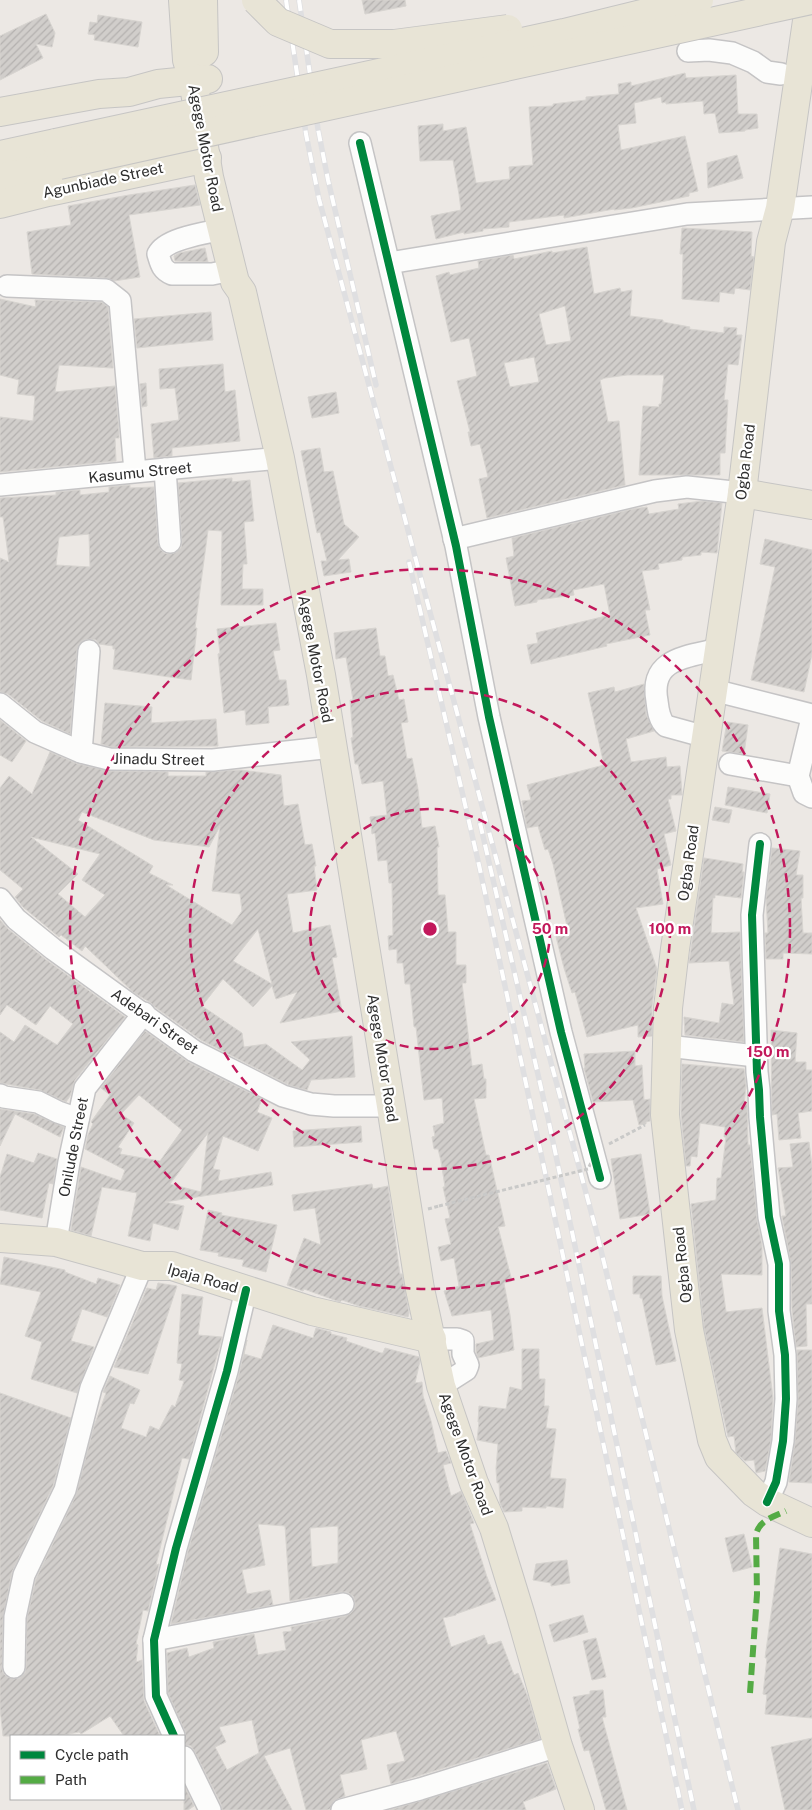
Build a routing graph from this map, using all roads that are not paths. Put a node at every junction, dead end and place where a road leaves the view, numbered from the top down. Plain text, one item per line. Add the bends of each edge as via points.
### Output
1 (183, 0) edge
2 (203, 0) edge
3 (256, 0) edge
4 (699, 0) edge
5 (804, 8) edge
6 (564, 32) junction
7 (688, 51) dead end
8 (798, 66) edge
9 (201, 79) junction
10 (128, 92) junction
11 (0, 112) edge
12 (360, 142) dead end
13 (58, 154) junction
14 (0, 155) edge
15 (207, 158) junction
16 (142, 172) junction
17 (0, 178) edge
18 (0, 204) edge
19 (812, 207) edge
20 (774, 208) junction
21 (223, 229) junction
22 (389, 263) junction
23 (237, 281) junction
24 (6, 286) dead end
25 (280, 458) junction
26 (165, 469) junction
27 (135, 471) junction
28 (0, 485) edge
29 (742, 493) junction
30 (812, 505) edge
31 (454, 538) junction
32 (170, 542) dead end
33 (719, 650) junction
34 (90, 651) dead end
35 (712, 690) junction
36 (0, 704) edge
37 (812, 716) edge
38 (706, 737) junction
39 (332, 747) junction
40 (81, 752) junction
41 (730, 764) dead end
42 (798, 776) junction
43 (812, 796) edge
44 (760, 844) dead end
45 (0, 899) edge
46 (144, 1013) junction
47 (667, 1046) junction
48 (756, 1056) junction
49 (0, 1095) edge
50 (391, 1106) junction
51 (78, 1119) junction
52 (600, 1178) dead end
53 (0, 1238) edge
54 (56, 1242) junction
55 (142, 1266) junction
56 (246, 1290) junction
57 (432, 1339) junction
58 (767, 1502) junction
59 (812, 1523) edge
60 (343, 1604) dead end
61 (7, 1616) edge
62 (154, 1640) junction
63 (14, 1667) dead end
64 (174, 1735) edge
65 (558, 1746) junction
66 (185, 1759) edge
67 (210, 1810) edge
68 (342, 1810) edge
69 (580, 1810) edge

1 - 9 main road, Agege Motor Road via 187,60
2 - 9 main road, Agege Motor Road
3 - 6 main road, bridge via 278,22 330,44 394,44 490,30
4 - 6 main road, bridge
5 - 8 main road, Ogba Road
5 - 13 main road, bridge
6 - 13 main road, bridge
7 - 8 street via 732,53 767,72
8 - 20 main road, Ogba Road via 788,144
9 - 10 main road via 158,84
9 - 15 main road, Agege Motor Road
9 - 23 main road, Agege Motor Road via 244,277
10 - 11 main road via 99,94
10 - 16 main road via 146,107 155,123 158,138 154,155
12 - 22 street
13 - 14 main road
13 - 17 main road
15 - 16 main road, Agunbiade Street
15 - 21 main road, Agege Motor Road
16 - 18 main road, Agunbiade Street
19 - 20 street
20 - 22 street via 687,214
20 - 29 main road, Ogba Road
21 - 23 main road, Agege Motor Road
21 - 23 street via 164,245 158,254 161,267 172,274 212,274
22 - 31 street
23 - 25 main road, Agege Motor Road
24 - 27 street via 106,290 120,301
25 - 26 street, Kasumu Street
25 - 39 main road, Agege Motor Road
26 - 27 street, Kasumu Street
26 - 32 street
27 - 28 street, Kasumu Street
29 - 30 main road
29 - 31 street via 687,487 654,491
29 - 33 main road, Ogba Road
31 - 52 street via 489,717 561,1032
33 - 35 main road, Ogba Road
33 - 38 street via 675,660 664,666 657,677 655,691 661,722
34 - 40 street
35 - 37 street
35 - 38 main road, Ogba Road
36 - 40 street, Jinadu Street via 35,732
37 - 42 street
38 - 47 main road, Ogba Road via 675,949
39 - 40 street, Jinadu Street via 213,760 109,759
39 - 50 main road, Agege Motor Road
41 - 42 street
42 - 43 street via 804,793
44 - 48 street via 752,915
45 - 46 street, Adebari Street via 16,920
46 - 50 street, Adebari Street via 194,1050 283,1096 311,1104
46 - 51 street, Onilude Street via 85,1088
47 - 48 street
47 - 58 main road, Ogba Road via 665,1115 688,1330 712,1440 719,1457
48 - 58 street via 768,1217 779,1264 779,1311 785,1355 783,1441 776,1482
49 - 51 street via 38,1102
50 - 57 main road, Agege Motor Road via 420,1289
51 - 54 street, Onilude Street
53 - 54 main road, Ipaja Road
54 - 55 main road, Ipaja Road
55 - 56 main road, Ipaja Road via 172,1266
55 - 61 street via 91,1388 65,1490
56 - 57 main road, Ipaja Road via 312,1312
56 - 62 street
57 - 65 main road, Agege Motor Road via 441,1386 474,1482 494,1528
58 - 59 main road, Ogba Road
60 - 62 street
61 - 63 street
62 - 64 street via 156,1696
65 - 68 street
65 - 69 main road, Agege Motor Road
66 - 67 street

